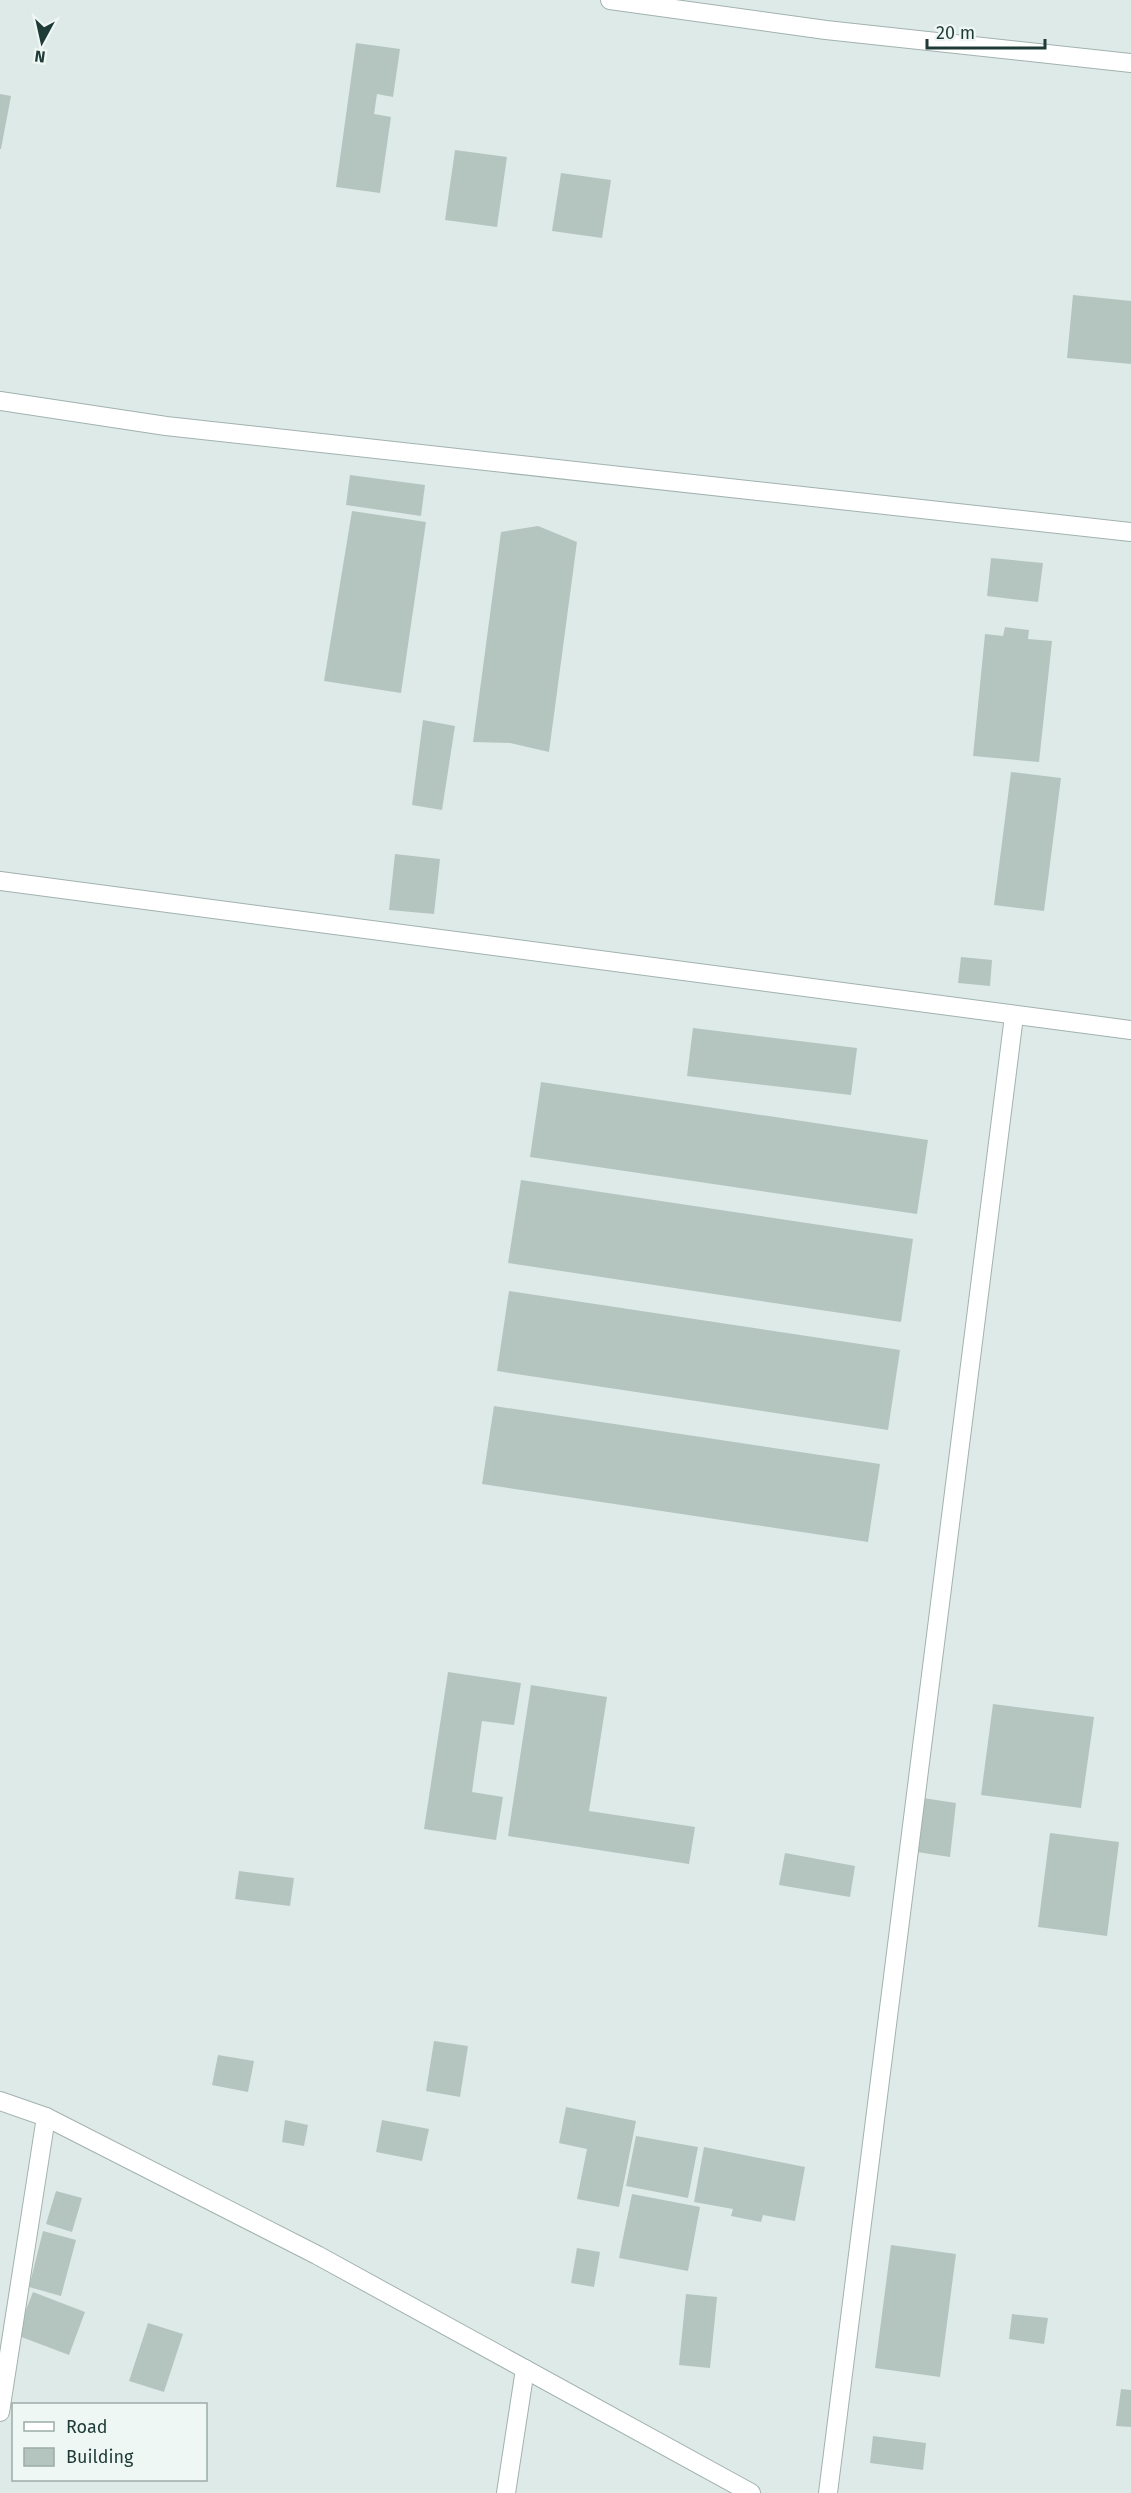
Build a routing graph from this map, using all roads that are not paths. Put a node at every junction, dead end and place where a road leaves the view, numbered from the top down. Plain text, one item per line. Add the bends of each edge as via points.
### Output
1 (610, 0) edge
2 (1131, 63) edge
3 (0, 401) edge
4 (1131, 532) edge
5 (0, 881) edge
6 (1014, 1016) junction
7 (1131, 1030) edge
8 (0, 2101) edge
9 (46, 2117) junction
10 (525, 2369) junction
11 (0, 2412) edge
12 (506, 2493) edge
13 (751, 2493) edge
14 (828, 2493) edge

1 - 2 street via 826,30
3 - 4 street via 166,426
5 - 6 street
6 - 7 street
6 - 14 street
8 - 9 street
9 - 10 street via 317,2255
9 - 11 street
10 - 12 street
10 - 13 street

